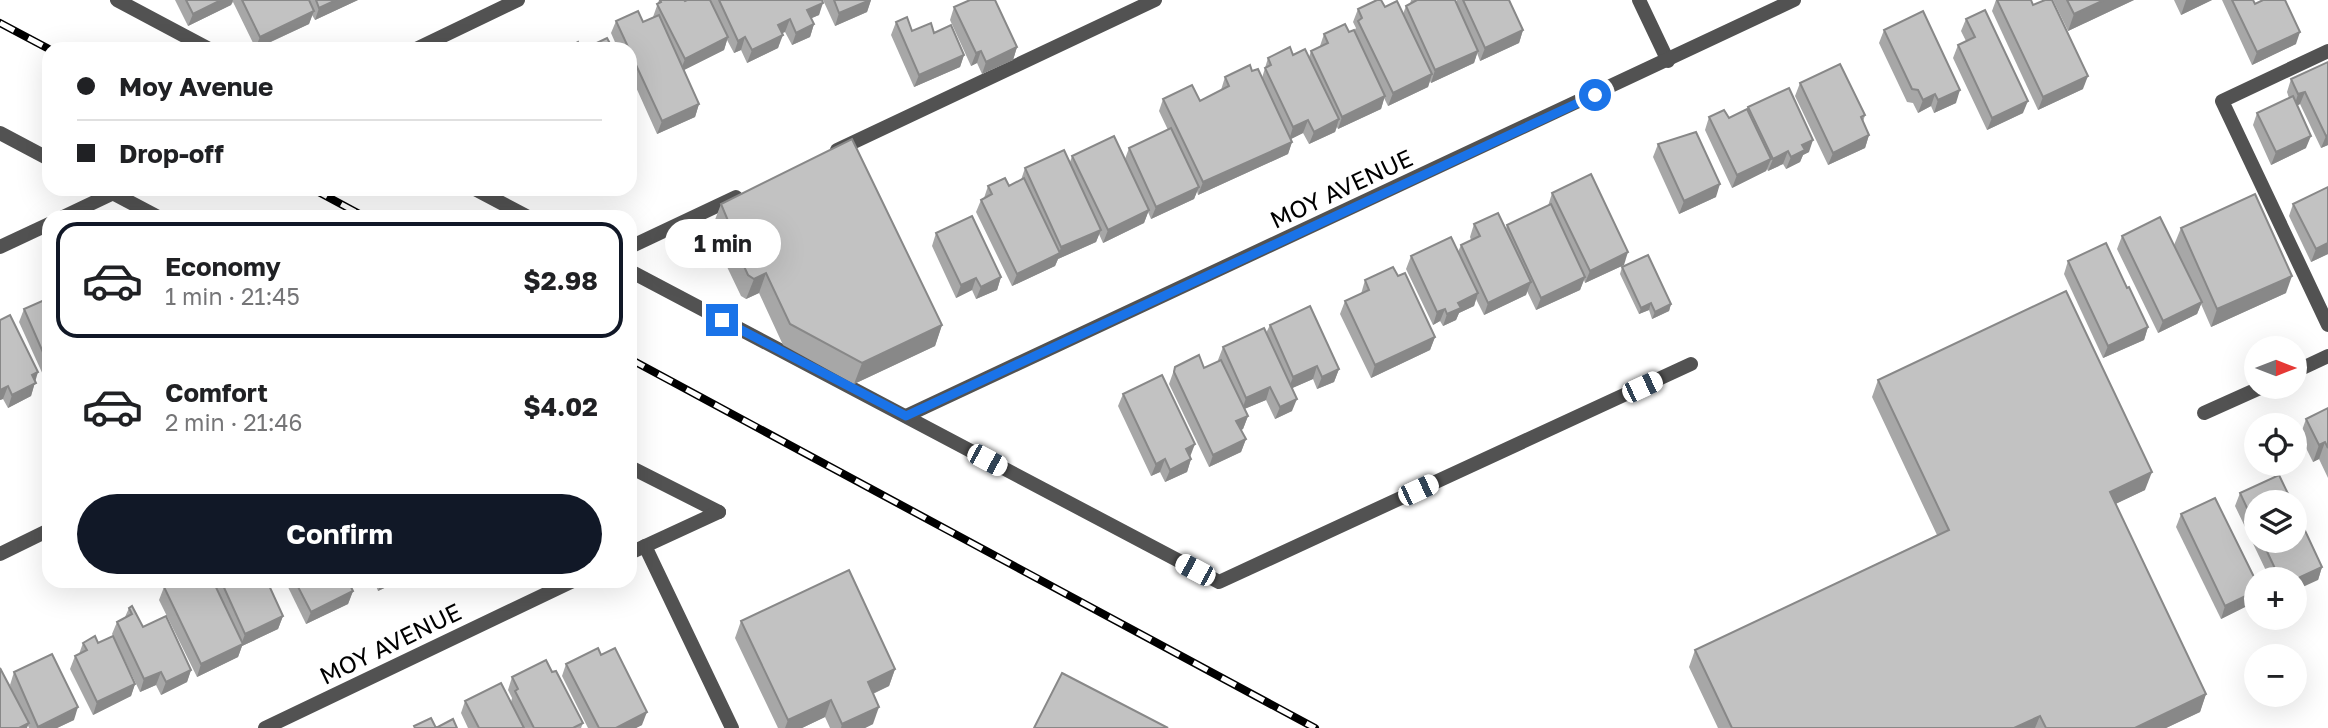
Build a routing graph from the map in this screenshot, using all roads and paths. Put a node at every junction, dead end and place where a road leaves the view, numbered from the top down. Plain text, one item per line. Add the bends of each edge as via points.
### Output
1 (117, 0) edge
2 (518, 0) edge
3 (1155, 0) edge
4 (1639, 0) edge
5 (1794, 0) edge
6 (196, 42) edge
7 (431, 42) edge
8 (2328, 51) edge
9 (1668, 61) junction
10 (0, 134) edge
11 (42, 155) edge
12 (818, 159) edge
13 (755, 188) edge
14 (103, 196) edge
15 (124, 196) edge
16 (488, 196) edge
17 (77, 210) edge
18 (147, 210) edge
19 (515, 210) edge
20 (42, 227) edge
21 (637, 244) edge
22 (0, 247) edge
23 (637, 275) edge
24 (2328, 325) edge
25 (2328, 356) edge
26 (1691, 364) dead end
27 (2307, 366) edge
28 (2244, 395) edge
29 (2204, 413) dead end
30 (906, 416) junction
31 (637, 471) edge
32 (42, 533) edge
33 (645, 546) junction
34 (637, 550) edge
35 (0, 554) edge
36 (558, 588) edge
37 (265, 728) edge
38 (732, 728) edge

1 - 6 street
2 - 7 street
3 - 12 street
4 - 9 street
5 - 9 street, MOY AVENUE
8 - 24 street via 2222,101
9 - 30 street, MOY AVENUE
10 - 11 street
13 - 21 street
14 - 17 street
15 - 18 street
16 - 19 street
20 - 22 street
23 - 30 street
25 - 27 street
26 - 30 street via 1219,582
28 - 29 street
31 - 33 street via 719,512
32 - 35 street
33 - 34 street
33 - 38 street
36 - 37 street, MOY AVENUE

